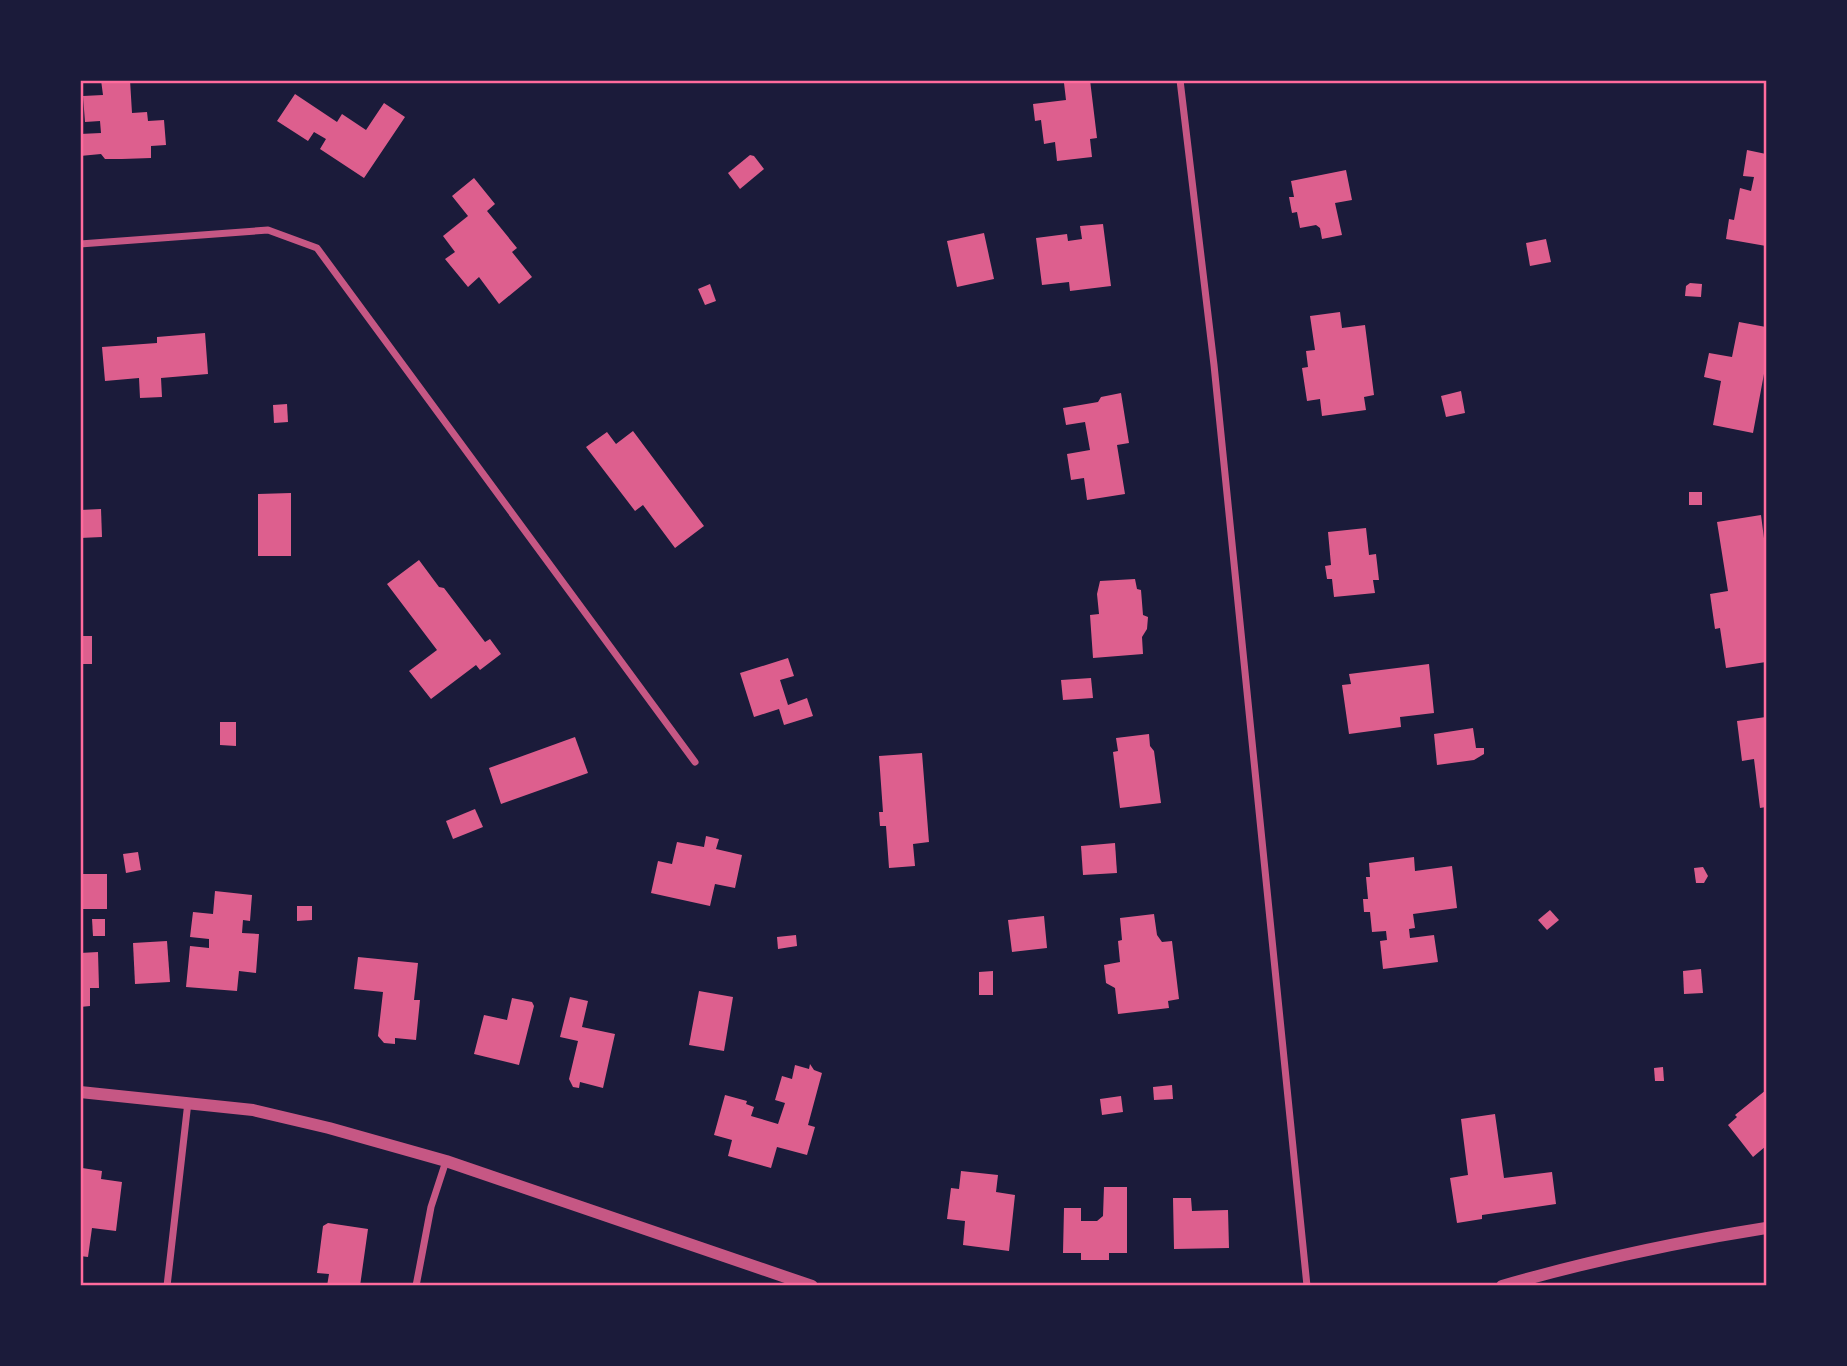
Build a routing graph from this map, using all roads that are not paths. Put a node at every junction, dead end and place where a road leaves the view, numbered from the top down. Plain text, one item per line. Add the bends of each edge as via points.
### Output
1 (1180, 80) edge
2 (80, 244) edge
3 (695, 762) dead end
4 (80, 1092) edge
5 (188, 1102) junction
6 (446, 1161) junction
7 (1766, 1228) edge
8 (167, 1286) edge
9 (416, 1286) edge
10 (811, 1286) edge
11 (1307, 1286) edge
12 (1502, 1286) edge

1 - 11 street via 1214,365
2 - 3 street via 268,230 317,248
4 - 5 street
5 - 6 street via 278,1116
5 - 8 street
6 - 9 street via 425,1231
6 - 10 street
7 - 12 street via 1613,1257

